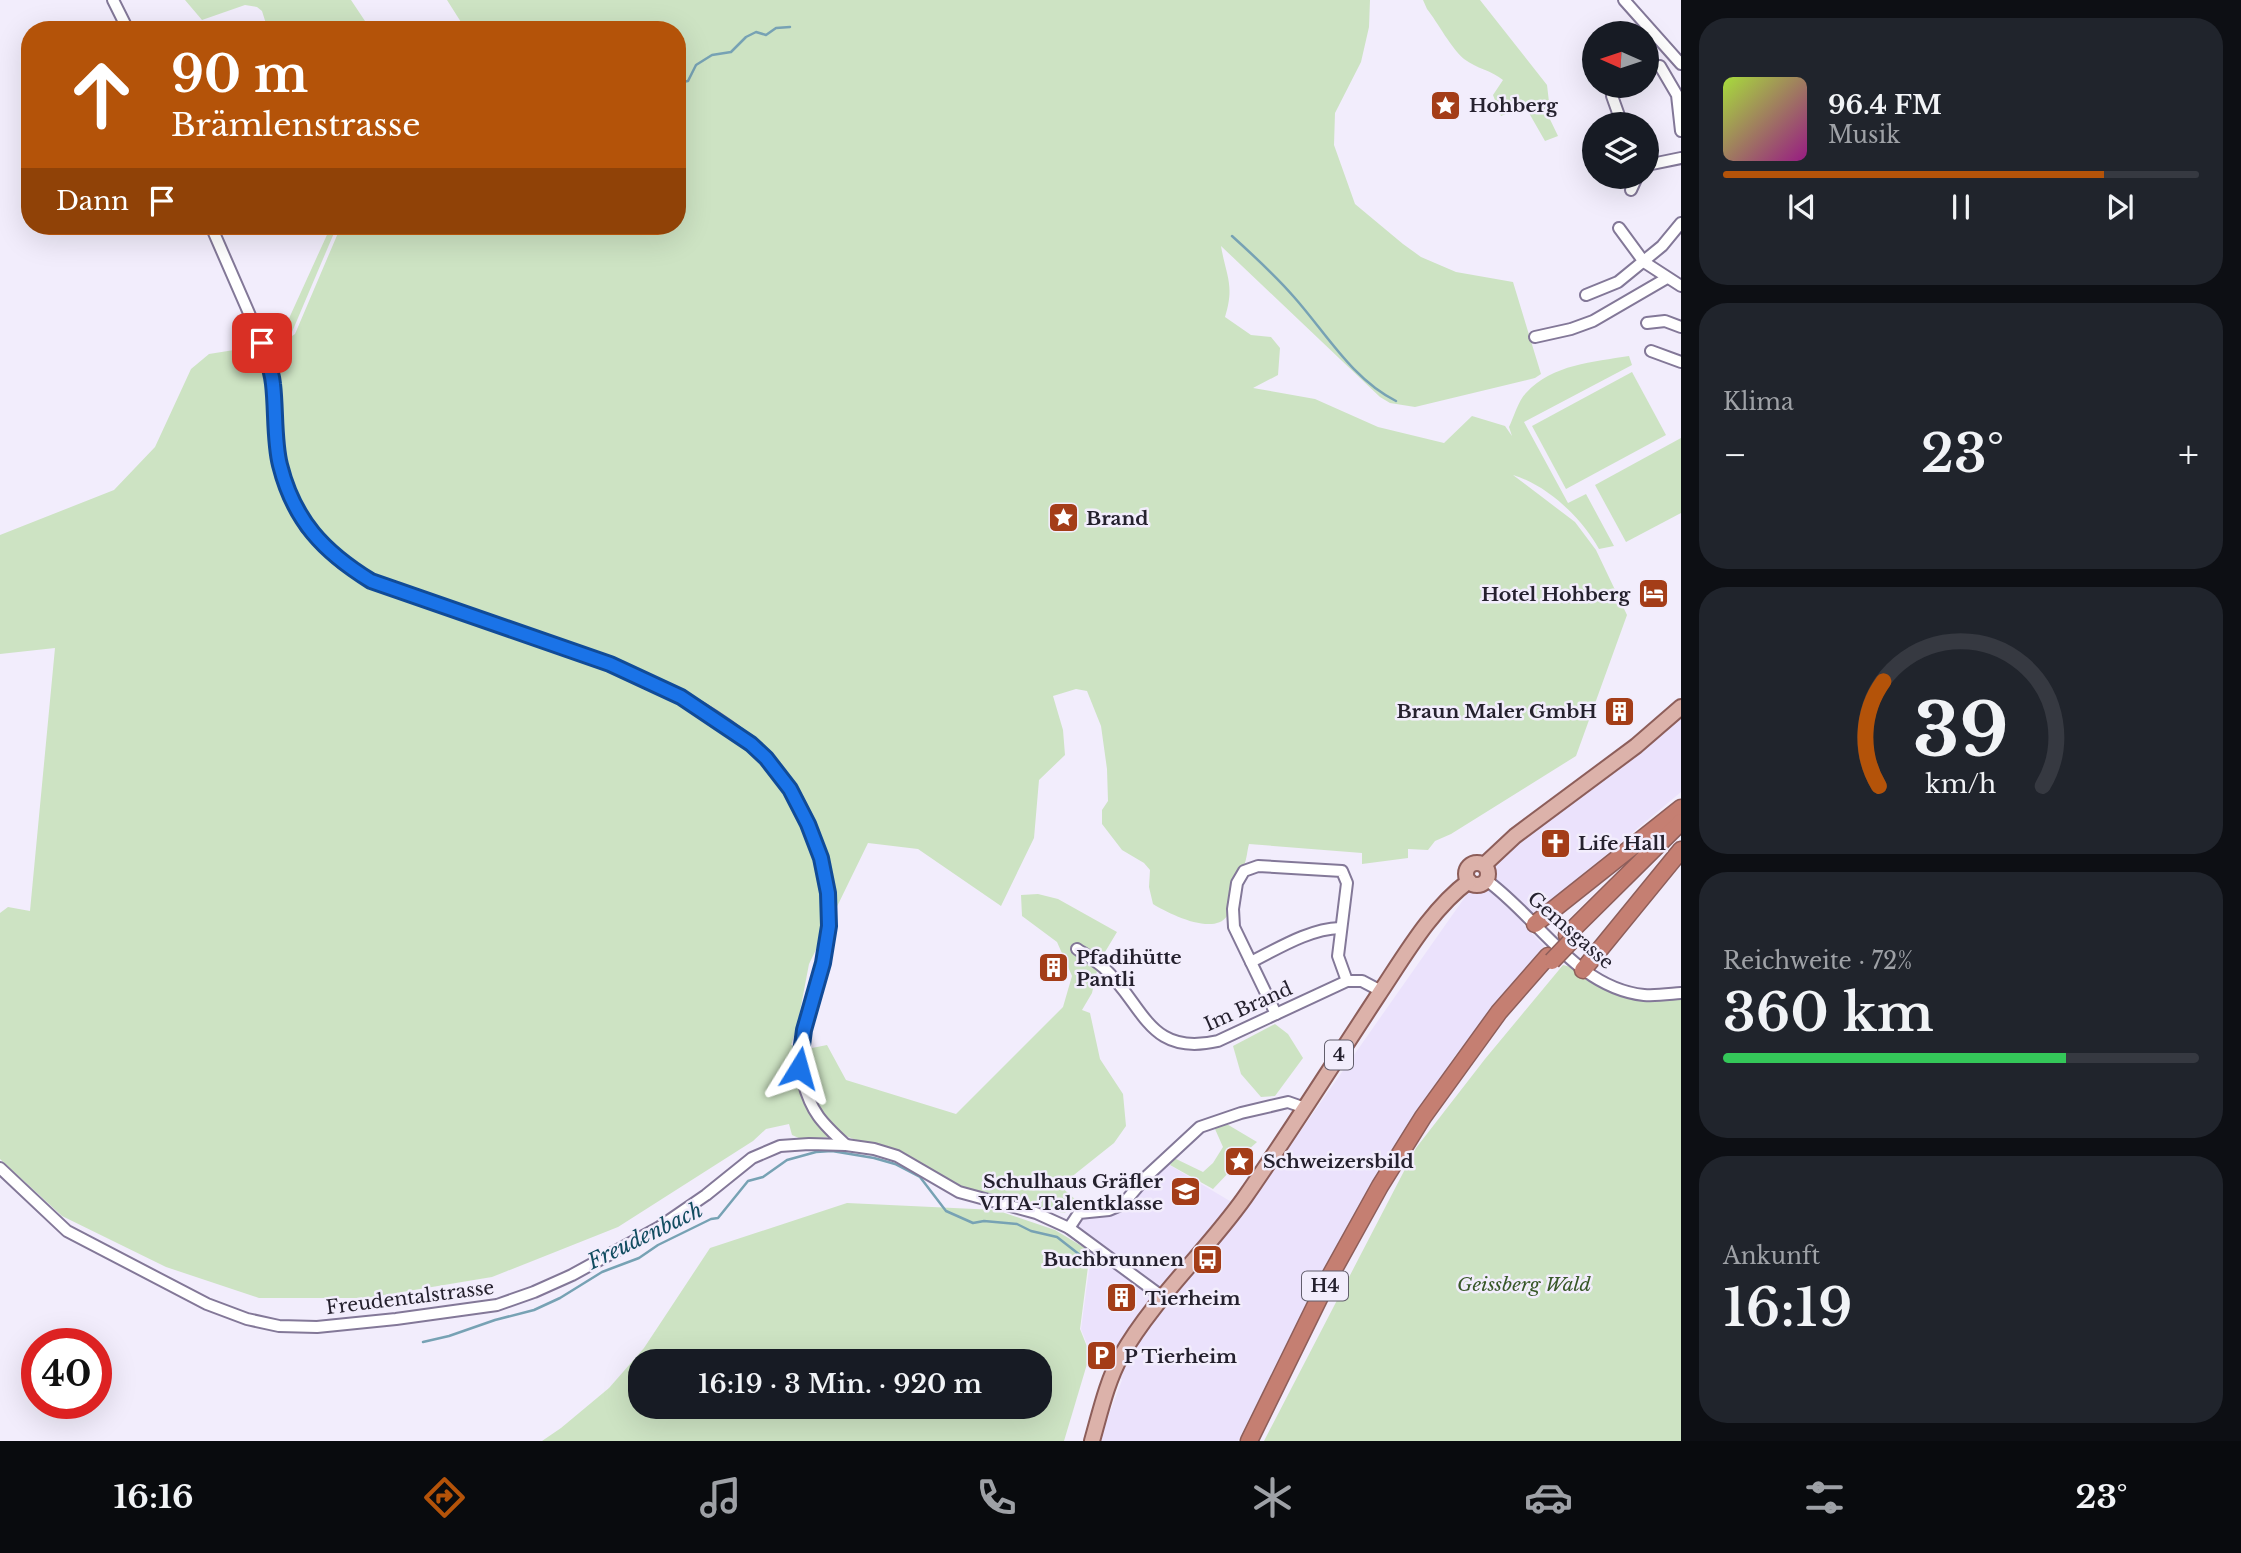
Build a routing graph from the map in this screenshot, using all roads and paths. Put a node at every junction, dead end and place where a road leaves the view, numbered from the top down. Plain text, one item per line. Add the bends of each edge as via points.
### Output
1 (113, 0) edge
2 (1623, 0) edge
3 (124, 21) edge
4 (1681, 64) edge
5 (1660, 66) dead end
6 (1681, 131) edge
7 (1681, 158) edge
8 (1659, 163) edge
9 (1681, 223) edge
10 (1619, 228) dead end
11 (215, 235) edge
12 (1644, 262) junction
13 (1667, 278) junction
14 (1681, 286) edge
15 (1586, 295) dead end
16 (1647, 323) dead end
17 (1681, 327) edge
18 (1535, 337) dead end
19 (1651, 351) dead end
20 (1681, 362) edge
21 (1681, 707) edge
22 (1681, 808) edge
23 (1681, 822) edge
24 (1681, 832) edge
25 (1681, 850) edge
26 (1483, 865) junction
27 (1486, 880) junction
28 (1469, 881) junction
29 (1535, 924) junction
30 (1340, 928) junction
31 (1569, 938) junction
32 (1077, 949) dead end
33 (1251, 962) junction
34 (1583, 970) junction
35 (1347, 981) junction
36 (1381, 991) junction
37 (1681, 993) edge
38 (1276, 1014) junction
39 (1305, 1108) junction
40 (846, 1145) junction
41 (0, 1168) edge
42 (1069, 1228) junction
43 (1164, 1298) junction
44 (1092, 1441) edge
45 (1249, 1441) edge

1 - 3 street
2 - 4 street
5 - 6 street via 1677,95
7 - 8 street
9 - 12 street
10 - 12 street
11 - 40 street via 262,343 273,380 279,464 306,527 341,563 371,581 610,664 681,697 751,744 790,789 821,858 828,893 823,963 804,1030 799,1068 808,1103
12 - 13 street
12 - 15 street via 1618,282
13 - 14 street
13 - 18 street via 1593,320
16 - 17 street via 1665,321
19 - 20 street
21 - 26 main road, 4
22 - 29 highway
23 - 31 highway, H4
24 - 31 highway, H4
25 - 34 highway
26 - 27 main road via 1488,870
26 - 28 main road, 4 via 1470,866 1466,873
27 - 28 main road via 1478,885
27 - 29 street, Gemsgasse
28 - 36 main road, 4 via 1439,909
29 - 34 street, Gemsgasse
30 - 33 street via 1306,935
30 - 33 street via 1347,883 1342,871 1258,866 1244,871 1237,883 1234,927
30 - 35 street via 1338,956
31 - 45 highway, H4 via 1499,1012 1423,1117 1329,1278
32 - 38 street, Im Brand via 1104,968 1155,1030 1174,1043 1198,1046 1218,1041
33 - 38 street
34 - 37 street, Gemsgasse via 1605,985 1632,993
35 - 36 street via 1362,981
35 - 38 street, Im Brand
36 - 39 main road, 4
39 - 42 street via 1288,1101 1200,1127 1123,1204 1079,1213
39 - 43 main road, 4 via 1217,1236
40 - 41 street, Freudentalstrasse via 780,1146 752,1158 658,1228 572,1275 497,1305 317,1327 247,1320 162,1282 67,1231
40 - 42 street, Freudentalstrasse via 897,1156 959,1192 1036,1213
42 - 43 street, Freudentalstrasse
43 - 44 main road, 4 via 1120,1358

